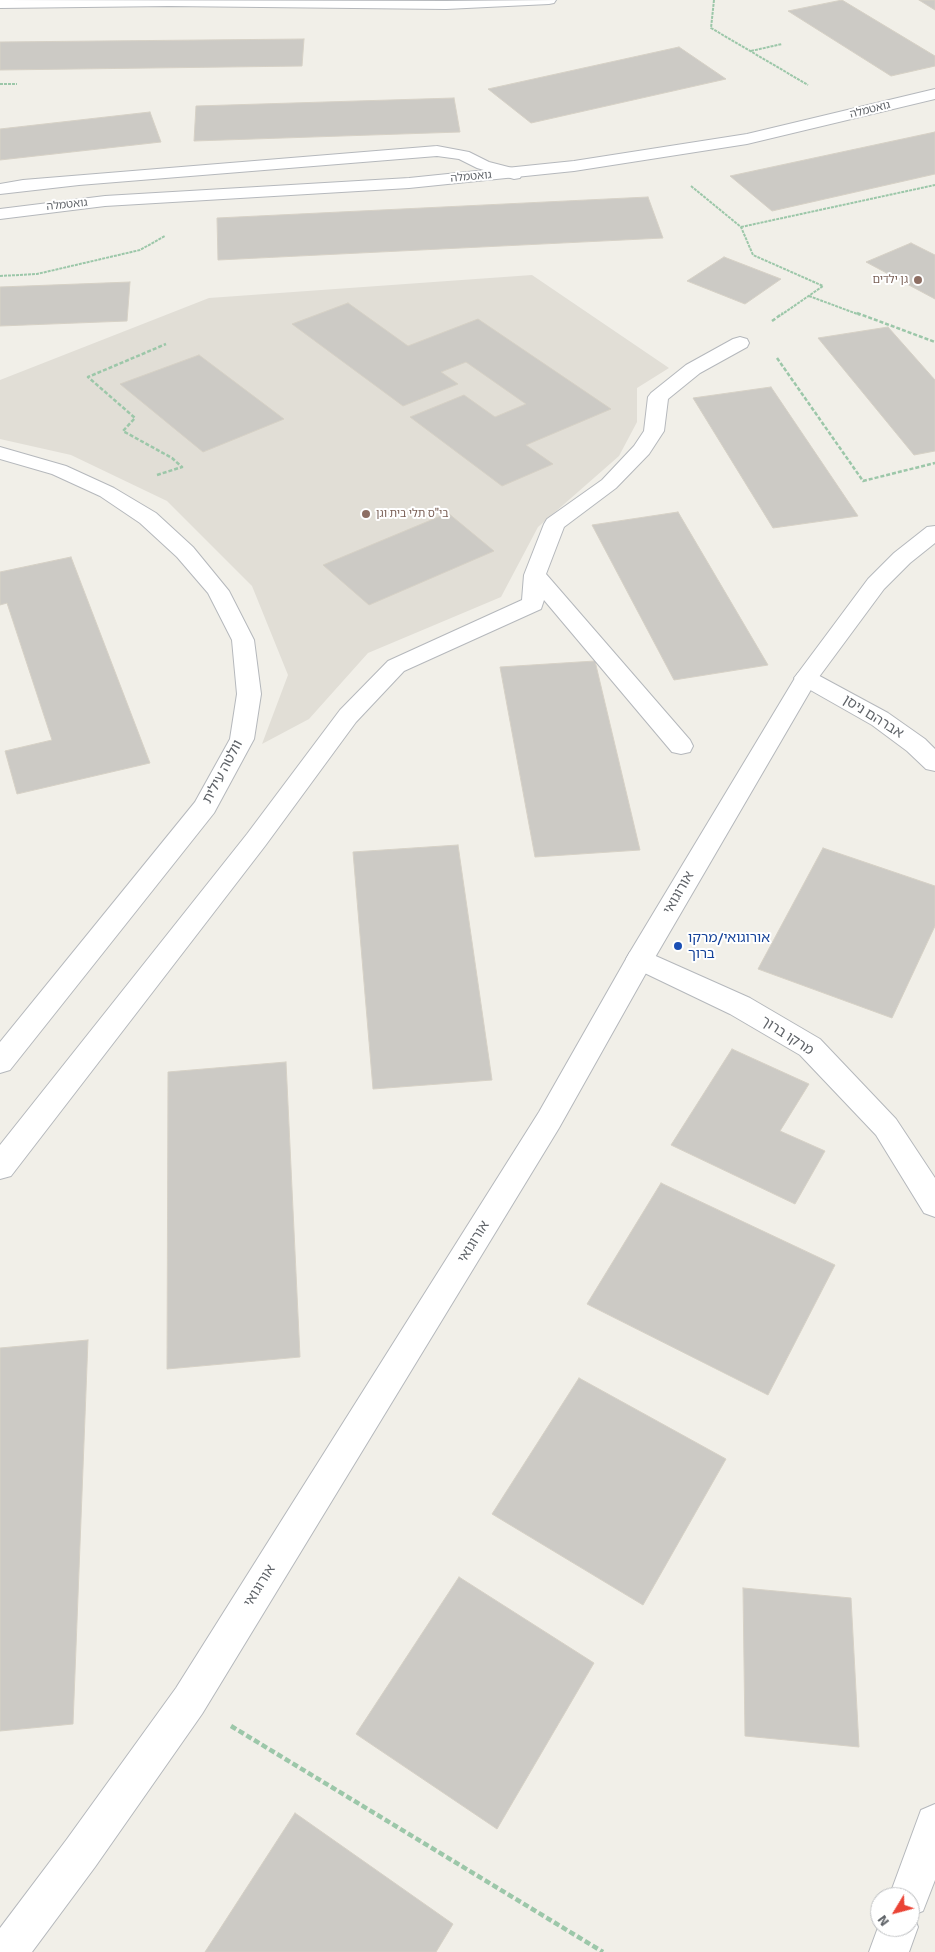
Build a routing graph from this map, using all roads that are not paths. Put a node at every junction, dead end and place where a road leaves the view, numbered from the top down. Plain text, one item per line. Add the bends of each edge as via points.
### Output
1 (549, 0) edge
2 (0, 4) edge
3 (935, 94) edge
4 (514, 174) junction
5 (0, 190) edge
6 (0, 214) edge
7 (749, 337) road end
8 (0, 452) edge
9 (935, 532) edge
10 (535, 575) junction
11 (806, 678) junction
12 (681, 746) dead end
13 (935, 763) edge
14 (640, 960) junction
15 (0, 1062) edge
16 (0, 1167) edge
17 (935, 1204) edge
18 (935, 1824) edge
19 (913, 1887) edge
20 (894, 1937) edge
21 (7, 1952) edge
22 (889, 1952) edge

1 - 2 street via 407,6 178,2
3 - 4 street, גואטמלה via 747,139
4 - 5 street via 463,155 437,151 79,180
4 - 6 street, גואטמלה via 47,207
7 - 10 street via 693,369 658,397 654,431 642,450 610,484 555,524
8 - 15 street, וולטה עילית via 59,470 107,492 148,518 185,552 218,591 243,640 249,694 242,739 205,807
9 - 11 street, אורוגואי via 876,584
10 - 12 street
10 - 16 street via 533,604 396,666 348,716 256,840
11 - 13 street, אברהם ניסן via 880,719
11 - 14 street, אורוגואי
14 - 17 street, מרקו ברוך via 740,1006 810,1047 886,1126
14 - 21 street, אורוגואי via 544,1129 189,1701
18 - 19 street
20 - 22 street

